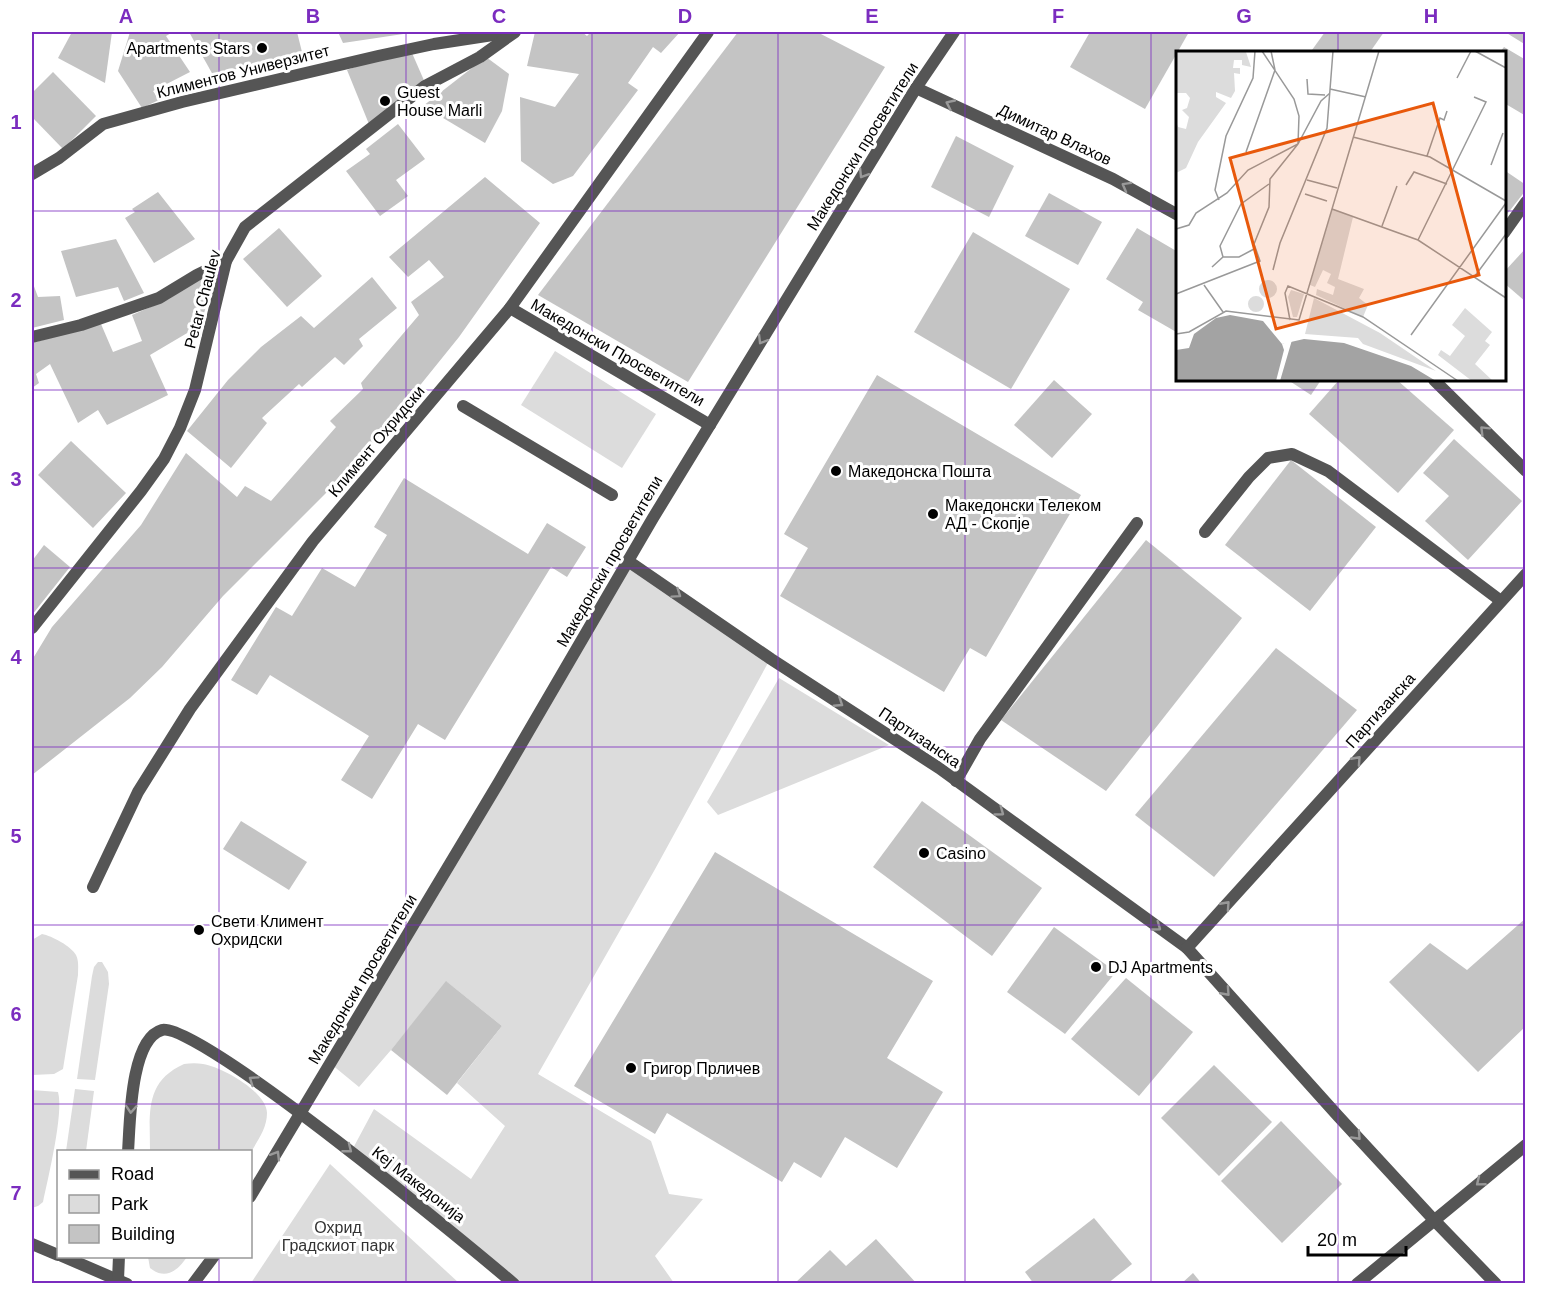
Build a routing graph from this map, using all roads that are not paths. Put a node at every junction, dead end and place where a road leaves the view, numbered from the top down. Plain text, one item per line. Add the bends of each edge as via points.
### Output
1 (514, 32) edge
2 (708, 32) edge
3 (954, 32) edge
4 (916, 88) junction
5 (32, 174) edge
6 (1526, 202) edge
7 (1176, 214) edge
8 (1506, 230) edge
9 (226, 261) junction
10 (510, 308) junction
11 (32, 337) edge
12 (1435, 381) edge
13 (463, 406) dead end
14 (710, 425) junction
15 (1526, 471) edge
16 (612, 495) dead end
17 (1137, 523) dead end
18 (1205, 532) dead end
19 (628, 561) junction
20 (1526, 574) edge
21 (1501, 601) junction
22 (32, 627) edge
23 (956, 781) junction
24 (93, 887) dead end
25 (1187, 948) junction
26 (301, 1114) junction
27 (1526, 1145) edge
28 (128, 1150) edge
29 (252, 1194) edge
30 (1434, 1220) junction
31 (32, 1244) edge
32 (57, 1255) edge
33 (65, 1258) edge
34 (119, 1258) edge
35 (213, 1258) edge
36 (122, 1282) edge
37 (194, 1284) edge
38 (514, 1284) edge
39 (1356, 1284) edge
40 (1496, 1284) edge

1 - 5 street, Климентов Универзитет via 378,56 103,124
1 - 9 street, Petar Chaulev via 480,57 425,86 244,227
2 - 10 street, Климент Охридски
3 - 4 street, Македонски просветители
7 -> 4 street, Димитар Влахов via 1113,179
4 -> 14 street, Македонски просветители
6 - 8 street
9 - 11 street via 159,298
9 - 22 street, Petar Chaulev via 195,390 164,459
10 - 14 street, Македонски Просветители
10 - 24 street, Климент Охридски via 312,541 190,709 138,792
15 -> 12 street
13 - 16 street, Македонски Просветители
14 - 19 street, Македонски просветители
17 - 23 street via 980,739
18 - 21 street via 1268,458 1292,454 1328,471
19 -> 23 street, Партизанска
19 - 26 street, Македонски просветители
20 - 21 street, Партизанска
25 -> 21 street, Партизанска
23 -> 25 street, Партизанска
25 -> 30 street, Партизанска
26 -> 28 street via 191,1038 164,1029 149,1042 138,1061
29 -> 26 street, Македонски просветители
26 -> 38 street, Кеј Македонија via 449,1228
27 -> 30 street
30 - 39 street
30 - 40 street, Партизанска
31 - 32 street
33 - 36 street
34 - 36 street
35 - 37 street

